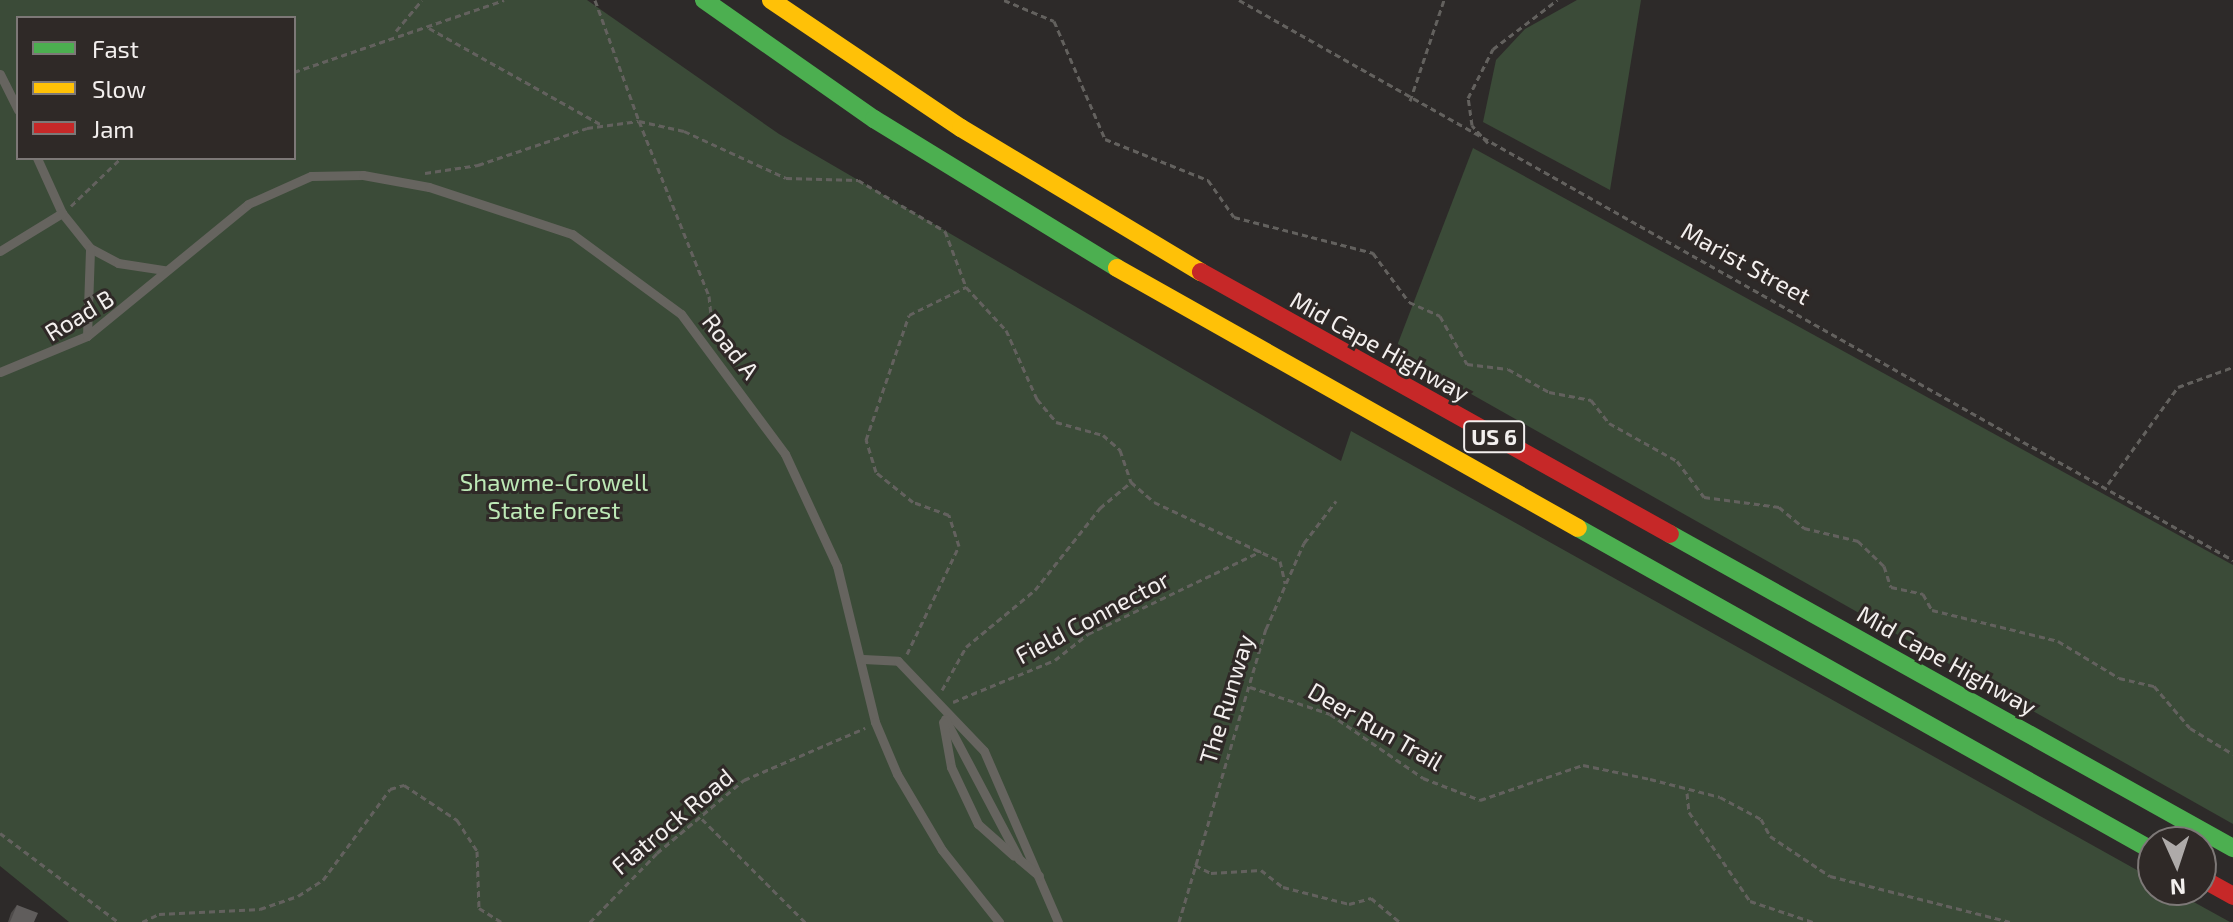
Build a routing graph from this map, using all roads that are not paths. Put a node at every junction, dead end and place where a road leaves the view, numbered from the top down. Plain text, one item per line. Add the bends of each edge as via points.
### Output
1 (704, 0) edge
2 (771, 0) edge
3 (0, 74) edge
4 (16, 106) edge
5 (38, 160) edge
6 (62, 213) junction
7 (90, 248) junction
8 (0, 251) edge
9 (164, 270) junction
10 (87, 336) junction
11 (0, 372) edge
12 (863, 659) junction
13 (943, 714) junction
14 (2137, 842) edge
15 (2233, 848) edge
16 (1019, 859) junction
17 (1041, 878) junction
18 (999, 922) edge
19 (1058, 922) edge

1 - 14 highway, US 6 via 874,119 1095,256
2 - 15 highway, Mid Cape Highway / US 6 via 961,128 1261,307
3 - 4 lane
5 - 6 lane
6 - 7 lane
6 - 8 lane
7 - 9 lane via 118,263
7 - 10 lane
9 - 10 lane, Road B via 132,306
9 - 12 lane, Road A via 279,184 311,176 395,181 516,210 572,234 681,314 785,454 837,566
10 - 11 lane, Road B
12 - 13 lane via 902,666
12 - 18 lane, Road A via 875,722 942,850
13 - 16 lane
13 - 16 lane via 951,767 978,824
13 - 17 lane via 984,751
16 - 17 lane
17 - 19 lane

